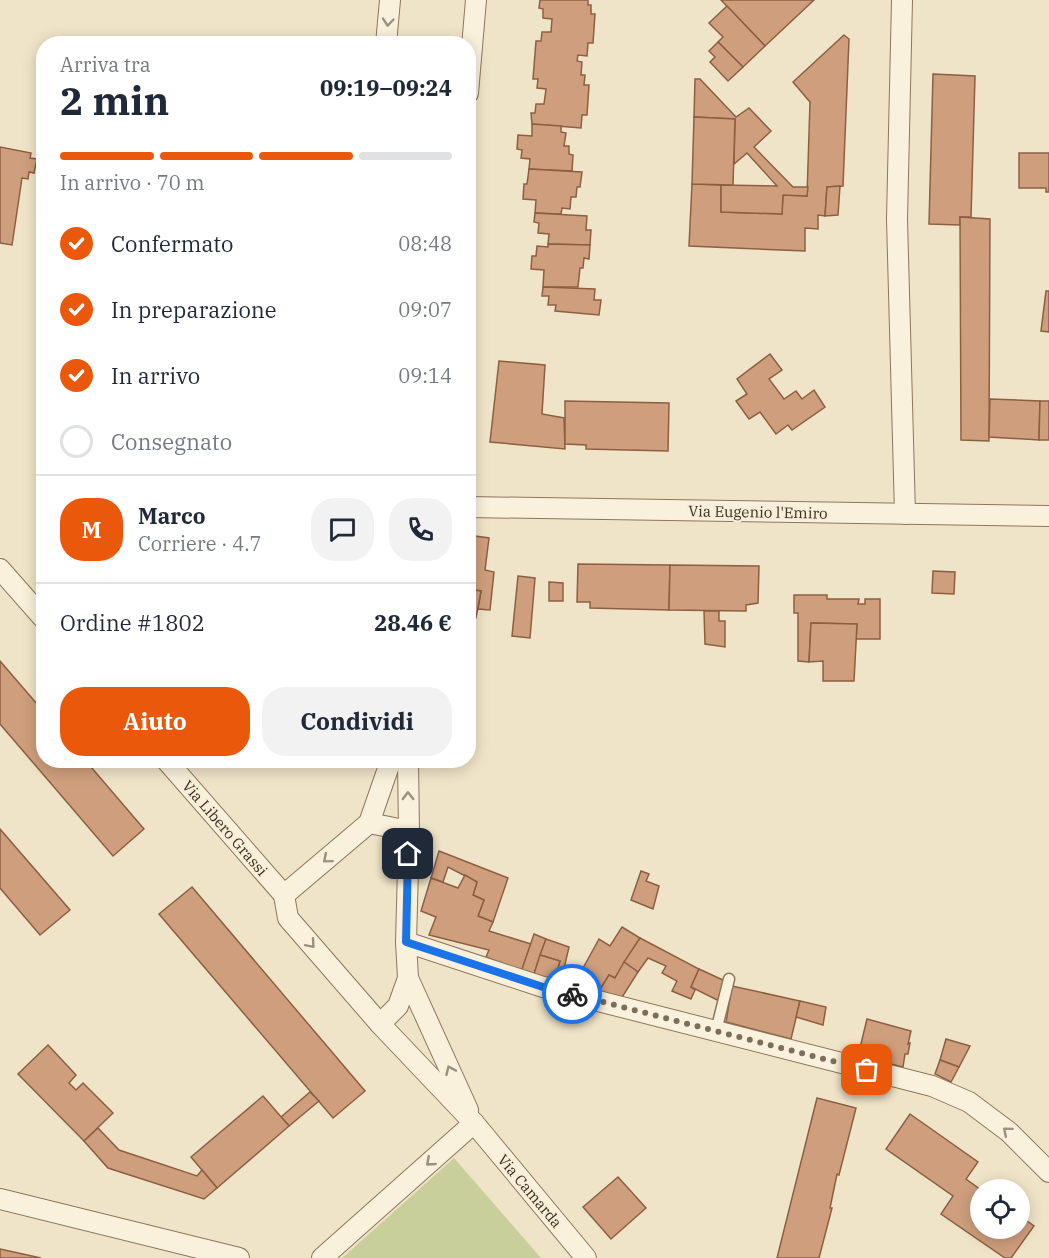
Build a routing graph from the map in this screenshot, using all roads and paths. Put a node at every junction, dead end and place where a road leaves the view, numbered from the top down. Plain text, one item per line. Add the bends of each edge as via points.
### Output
1 (390, 0) edge
2 (476, 0) edge
3 (902, 0) edge
4 (387, 36) edge
5 (473, 36) edge
6 (476, 507) edge
7 (904, 514) junction
8 (1049, 516) edge
9 (0, 569) edge
10 (36, 610) edge
11 (173, 768) edge
12 (388, 768) edge
13 (408, 768) edge
14 (369, 823) junction
15 (409, 831) junction
16 (284, 895) junction
17 (406, 942) junction
18 (408, 978) junction
19 (729, 979) dead end
20 (380, 1024) junction
21 (716, 1031) junction
22 (474, 1123) junction
23 (1049, 1172) edge
24 (0, 1199) edge
25 (239, 1258) edge
26 (322, 1258) edge
27 (586, 1258) edge

1 -> 4 street
2 - 5 street
3 - 7 street via 897,219
6 - 7 street, Via Eugenio l'Emiro
7 - 8 street, Via Eugenio l'Emiro
9 - 10 street
11 - 16 street, Via Libero Grassi
12 - 14 street
15 -> 13 street
14 - 15 street
14 -> 16 street
15 - 17 street
16 -> 20 street via 288,918
17 - 18 street
17 - 21 street via 543,987
18 - 20 street via 398,1006
22 -> 18 street
19 - 21 lane
20 - 22 street
23 -> 21 street via 1009,1132 969,1102 932,1086
22 -> 26 street
22 - 27 street, Via Camarda
24 - 25 street

